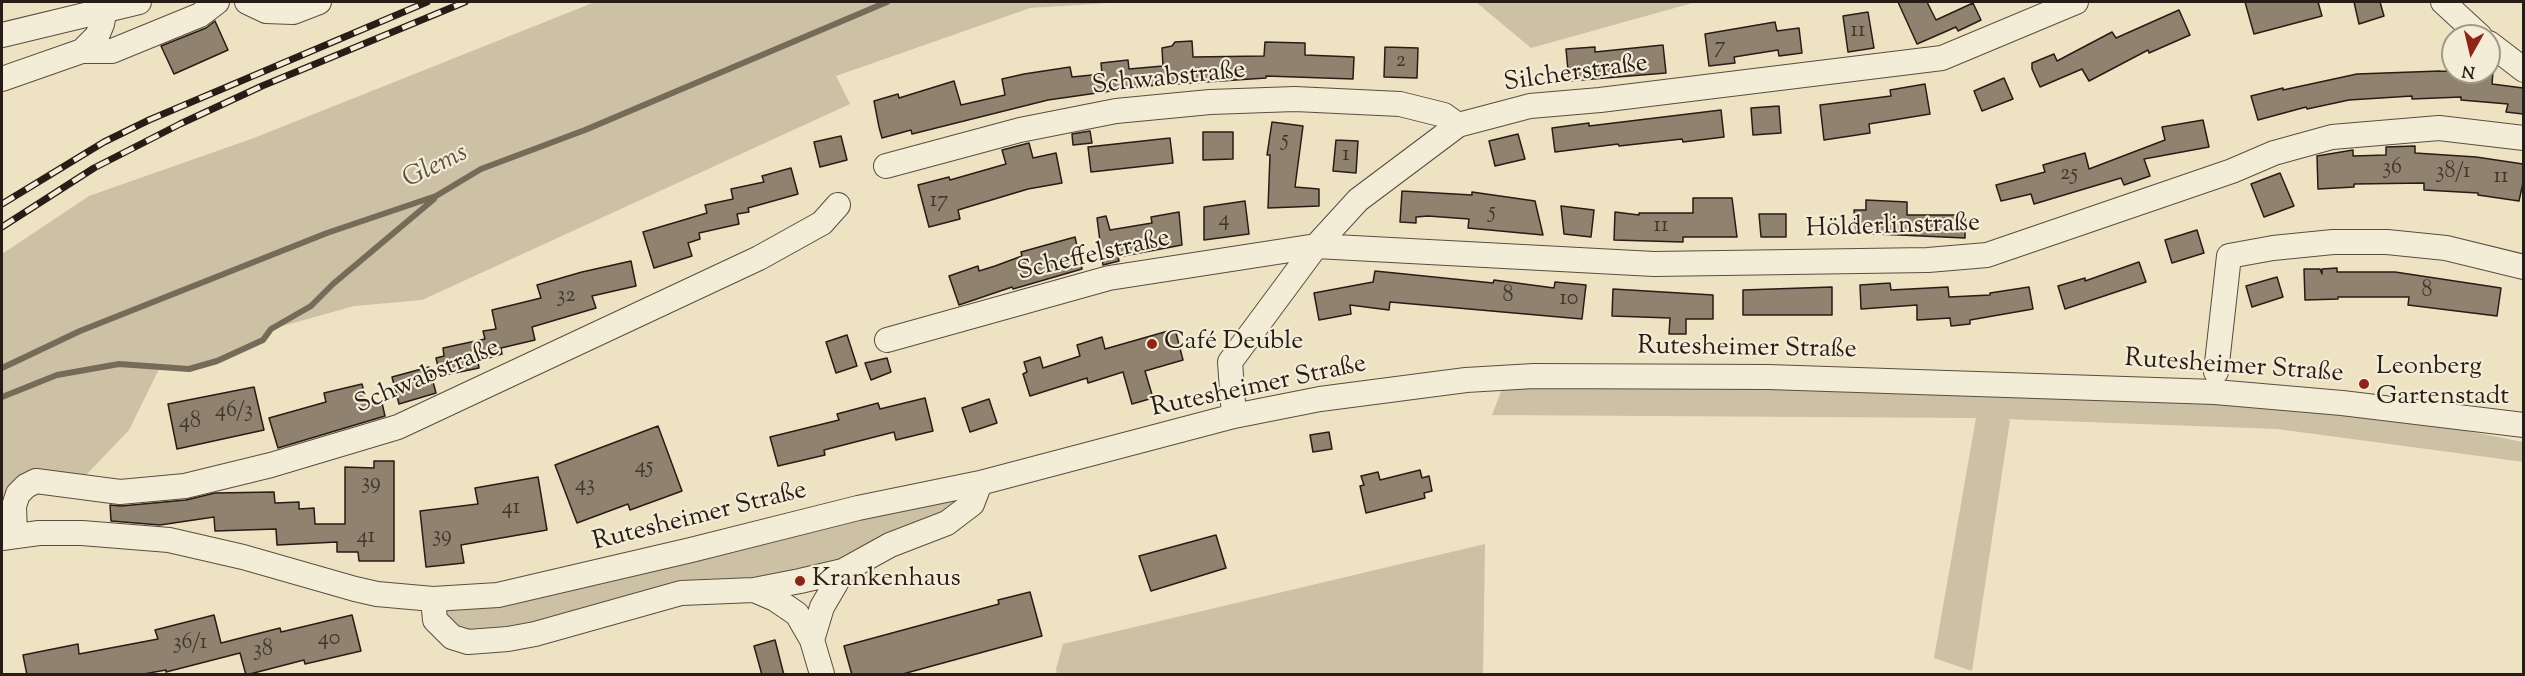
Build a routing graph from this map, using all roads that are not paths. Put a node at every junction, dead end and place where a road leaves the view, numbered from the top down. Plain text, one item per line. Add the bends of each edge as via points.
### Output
1 (139, 2) edge
2 (217, 2) edge
3 (246, 2) edge
4 (319, 2) edge
5 (2076, 2) edge
6 (2443, 2) edge
7 (105, 9) junction
8 (2467, 24) edge
9 (2, 35) edge
10 (82, 51) junction
11 (2501, 53) edge
12 (2523, 70) edge
13 (2, 79) edge
14 (1458, 125) junction
15 (2523, 138) edge
16 (886, 166) dead end
17 (838, 205) dead end
18 (1316, 246) junction
19 (2523, 267) edge
20 (887, 340) dead end
21 (2216, 372) dead end
22 (1234, 416) junction
23 (2523, 425) edge
24 (980, 483) junction
25 (8, 537) edge
26 (843, 571) junction
27 (754, 590) junction
28 (433, 599) junction
29 (812, 640) junction
30 (822, 675) edge

1 - 7 street
2 - 10 street via 200,15 112,51
3 - 4 street via 266,11 293,12
5 - 14 street, Silcherstraße via 1942,58 1530,106
6 - 8 street
7 - 9 street
7 - 10 street via 97,36
10 - 13 street
11 - 12 street
14 - 16 street, Schwabstraße via 1443,115 1400,104 1295,99 1210,102 1084,117
14 - 18 street, Silcherstraße via 1358,200
15 - 18 street, Hölderlinstraße via 2439,128 2332,137 2274,153 1987,255 1928,260 1654,264
17 - 25 street, Schwabstraße via 822,223 759,258 398,427 185,486 120,492 36,481 18,494
18 - 20 street, Scheffelstraße via 1108,278
18 - 22 street, Silcherstraße via 1230,362
19 - 21 street via 2446,248 2387,242 2333,242 2229,256
22 - 23 street, Rutesheimer Straße via 1320,399 1466,380 1534,376 1768,377 2285,397
22 - 24 street, Rutesheimer Straße
24 - 26 street via 972,504 947,523 890,545
24 - 28 street, Rutesheimer Straße via 858,508 498,595
25 - 28 street, Rutesheimer Straße via 82,533 169,540 355,590
26 - 27 street
26 - 29 street via 822,607
27 - 28 street via 681,593 535,634 468,642 452,637 439,625
27 - 29 street via 797,614
29 - 30 street

